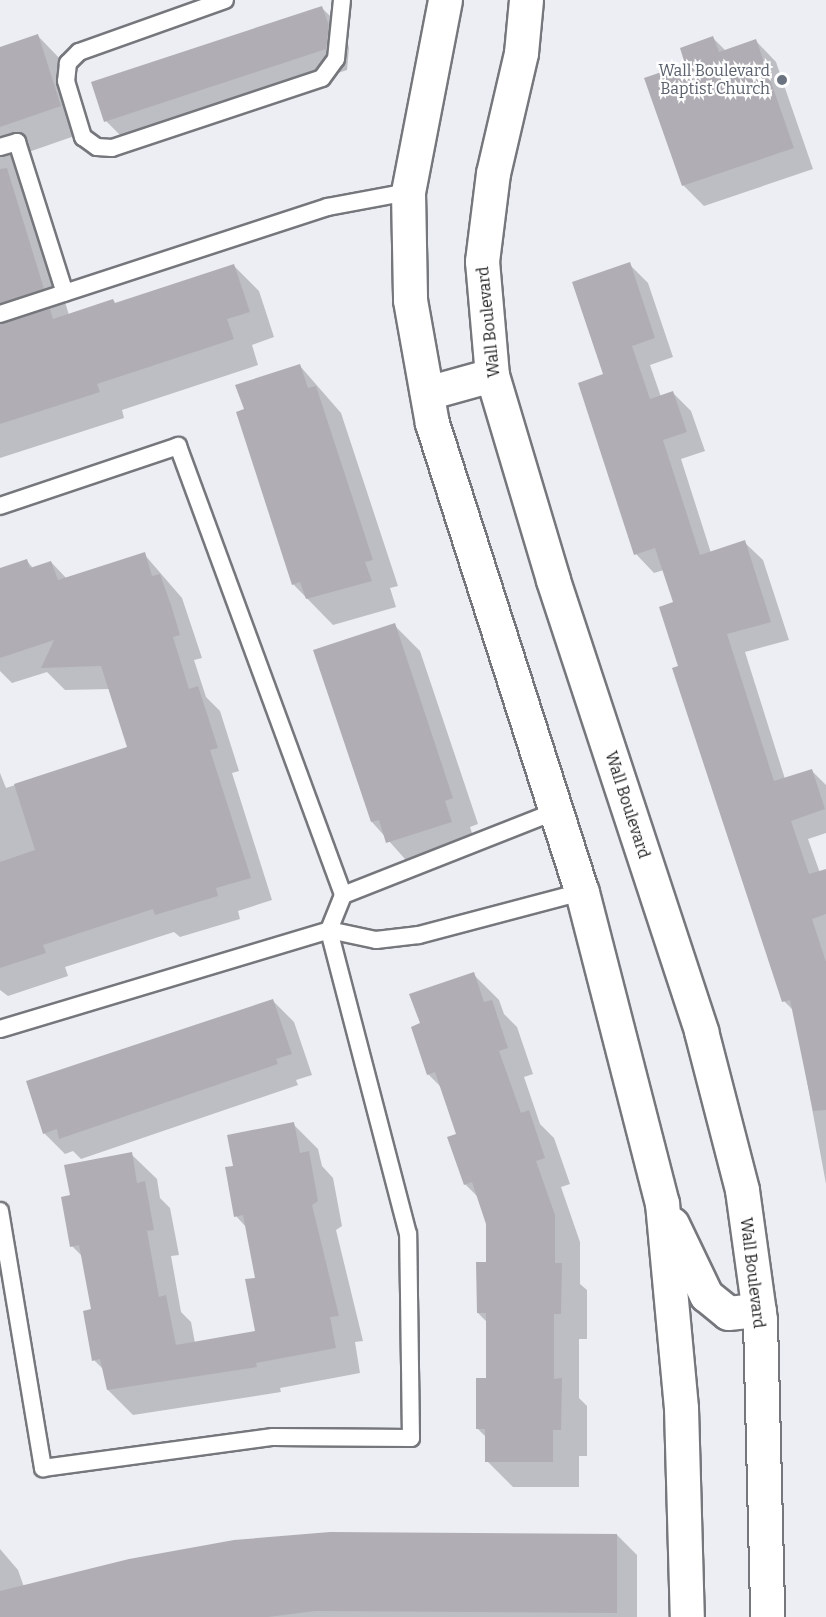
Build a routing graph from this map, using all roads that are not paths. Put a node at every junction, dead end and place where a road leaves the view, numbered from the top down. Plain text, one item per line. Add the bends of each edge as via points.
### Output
1 (225, 0) edge
2 (342, 0) edge
3 (445, 0) edge
4 (526, 0) edge
5 (0, 147) edge
6 (408, 192) junction
7 (64, 292) junction
8 (0, 314) edge
9 (492, 375) junction
10 (427, 393) junction
11 (0, 506) edge
12 (554, 812) junction
13 (582, 892) junction
14 (343, 895) junction
15 (329, 930) junction
16 (0, 1029) edge
17 (662, 1203) junction
18 (0, 1211) edge
19 (759, 1310) junction
20 (687, 1617) edge
21 (767, 1617) edge

1 - 2 lane via 79,51 68,63 66,81 83,137 97,147 112,148 322,78 336,59
3 - 6 street
4 - 9 street, Wall Boulevard via 521,52 493,173 482,261
5 - 7 lane via 16,142
6 - 7 lane via 328,207
6 - 10 street via 410,300
7 - 8 lane
9 - 10 street
9 - 19 street, Wall Boulevard via 553,580 701,1031 742,1190
10 - 12 street via 432,423
11 - 14 lane via 177,446
12 - 13 street
12 - 14 lane
13 - 15 lane via 419,935 376,940
13 - 17 street
14 - 15 lane
15 - 16 lane
15 - 18 lane via 408,1234 411,1438 273,1437 43,1468
17 - 19 street via 706,1295 728,1313
17 - 20 street via 681,1408
19 - 21 street, Wall Boulevard

